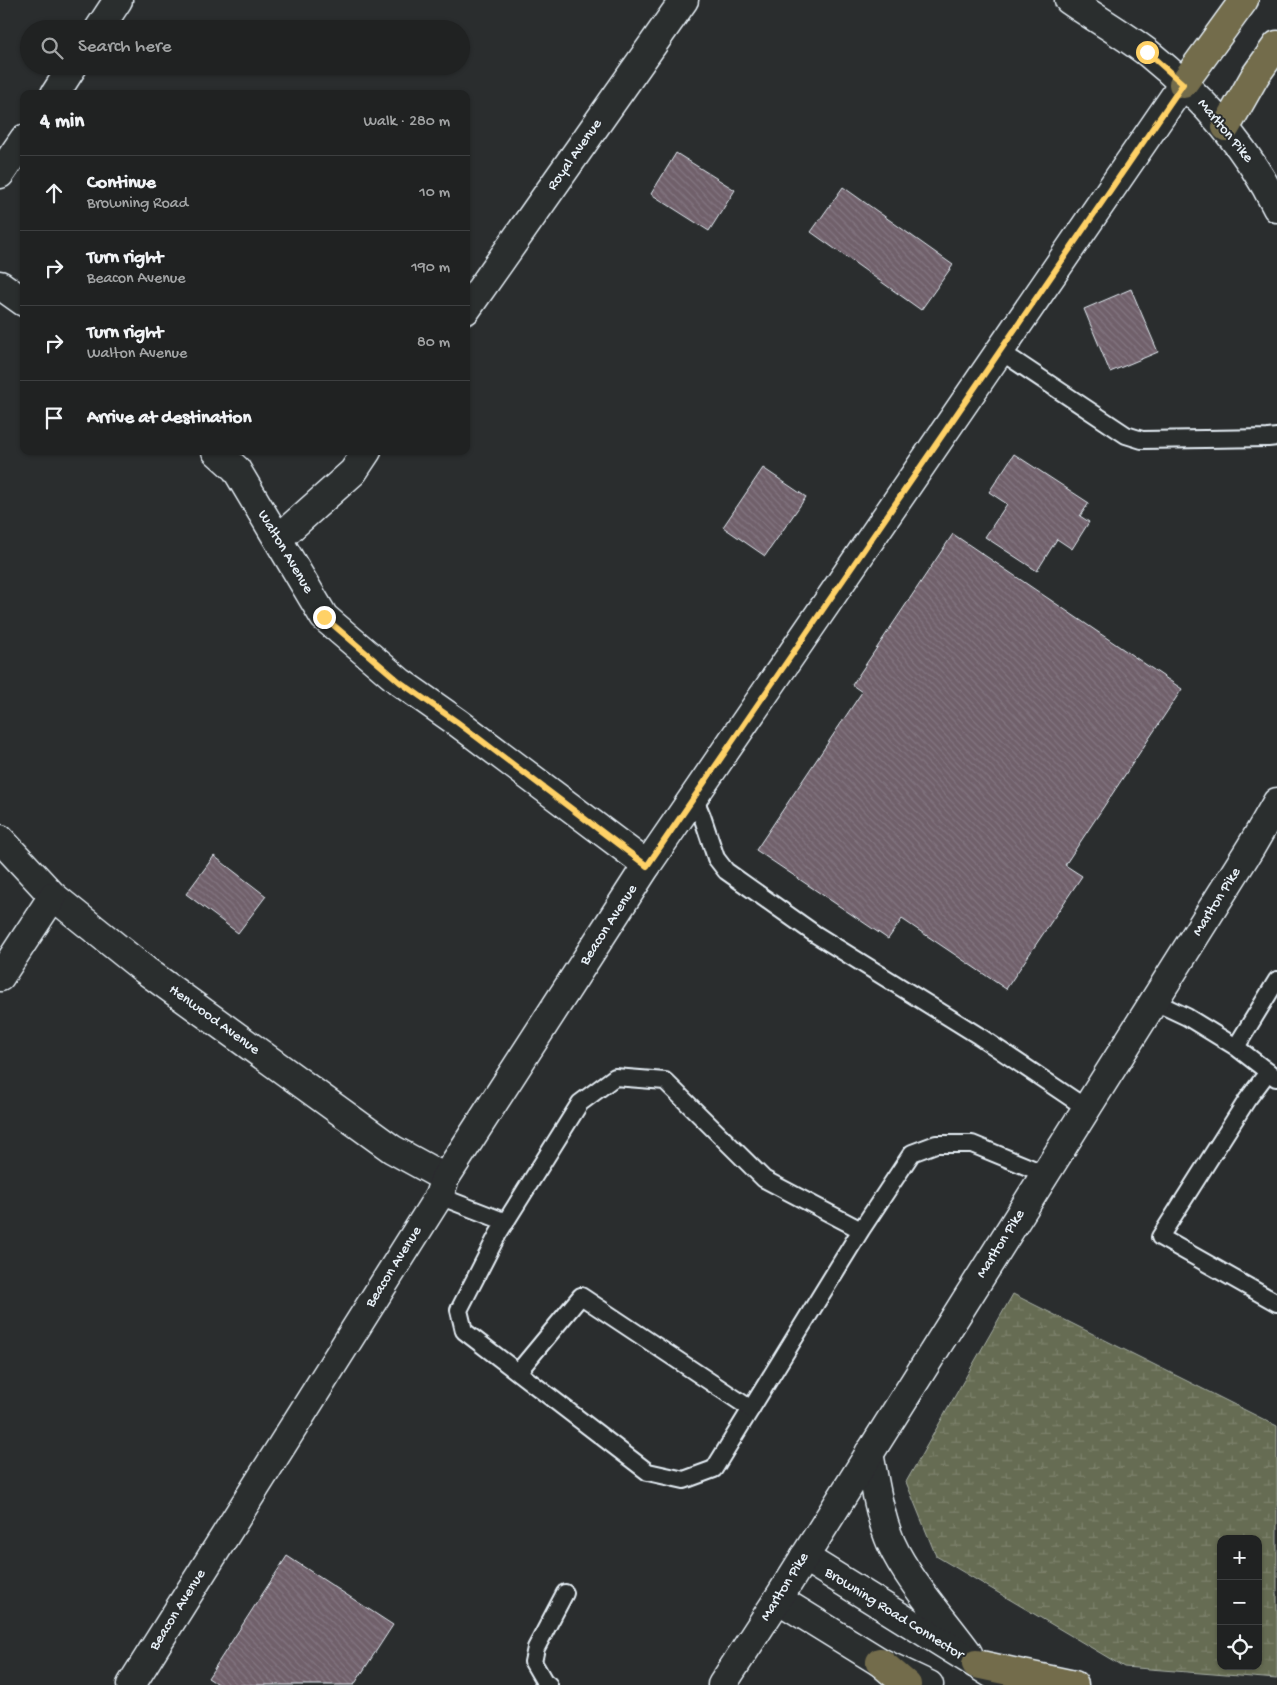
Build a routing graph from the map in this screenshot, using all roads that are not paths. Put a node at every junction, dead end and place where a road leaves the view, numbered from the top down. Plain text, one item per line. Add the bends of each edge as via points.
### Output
1 (118, 0) edge
2 (684, 0) edge
3 (1068, 0) edge
4 (1244, 0) edge
5 (105, 20) edge
6 (1277, 45) edge
7 (67, 75) edge
8 (1183, 84) junction
9 (57, 90) edge
10 (1226, 127) junction
11 (20, 145) edge
12 (0, 174) edge
13 (1277, 208) edge
14 (0, 285) edge
15 (20, 299) edge
16 (470, 304) edge
17 (1000, 351) junction
18 (1277, 437) edge
19 (220, 455) edge
20 (364, 455) edge
21 (278, 539) junction
22 (694, 797) junction
23 (1277, 802) edge
24 (0, 839) edge
25 (647, 866) junction
26 (53, 896) junction
27 (0, 977) edge
28 (1277, 980) edge
29 (1154, 1002) junction
30 (1236, 1047) junction
31 (1273, 1075) edge
32 (1086, 1108) junction
33 (1045, 1174) junction
34 (442, 1187) junction
35 (506, 1222) junction
36 (861, 1230) junction
37 (1277, 1304) edge
38 (518, 1372) junction
39 (751, 1409) junction
40 (869, 1453) junction
41 (804, 1557) junction
42 (565, 1593) dead end
43 (778, 1599) junction
44 (880, 1662) junction
45 (976, 1664) junction
46 (131, 1685) edge
47 (549, 1685) edge
48 (722, 1685) edge
49 (907, 1685) edge
50 (929, 1685) edge
51 (1011, 1685) edge
52 (1074, 1685) edge

1 - 5 street
2 - 16 street, Royal Avenue
3 - 8 street, Marlton Pike via 1147,52
4 - 8 highway
6 - 10 highway
7 - 9 street
8 - 10 street, Marlton Pike
8 - 17 street, Beacon Avenue
10 - 13 street, Marlton Pike via 1267,186
11 - 12 street
14 - 15 street
17 - 18 lane via 1126,435 1142,440
17 - 22 street, Beacon Avenue
19 - 21 street, Walton Avenue via 236,469
20 - 21 street via 353,472
21 - 25 street, Walton Avenue via 324,617 400,682
22 - 25 street, Beacon Avenue
22 - 32 lane via 716,858 726,871 816,934 979,1036
23 - 29 street, Marlton Pike
24 - 26 street, Henwood Avenue
25 - 34 street, Beacon Avenue
26 - 27 street
26 - 34 street, Henwood Avenue via 145,970
28 - 30 lane
29 - 30 lane via 1187,1017
29 - 32 street, Marlton Pike
30 - 31 lane
31 - 37 lane via 1247,1100 1160,1236
32 - 33 street, Marlton Pike
33 - 36 lane via 972,1144 936,1144 912,1153
33 - 40 street, Marlton Pike
34 - 35 lane
34 - 46 street, Beacon Avenue
35 - 36 lane via 580,1103 615,1077 665,1081 764,1179
35 - 38 lane via 459,1310 464,1331
36 - 39 lane
38 - 39 lane via 581,1296
38 - 39 lane via 648,1472 684,1480 714,1469
40 - 41 street, Marlton Pike
40 - 45 street via 892,1544 915,1582
41 - 43 street, Marlton Pike
41 - 45 street, Browning Road Connector
42 - 47 lane via 536,1648 533,1662
43 - 44 street
43 - 48 street, Marlton Pike
44 - 49 highway
44 - 50 street
45 - 51 street, Browning Road Connector
45 - 52 highway

